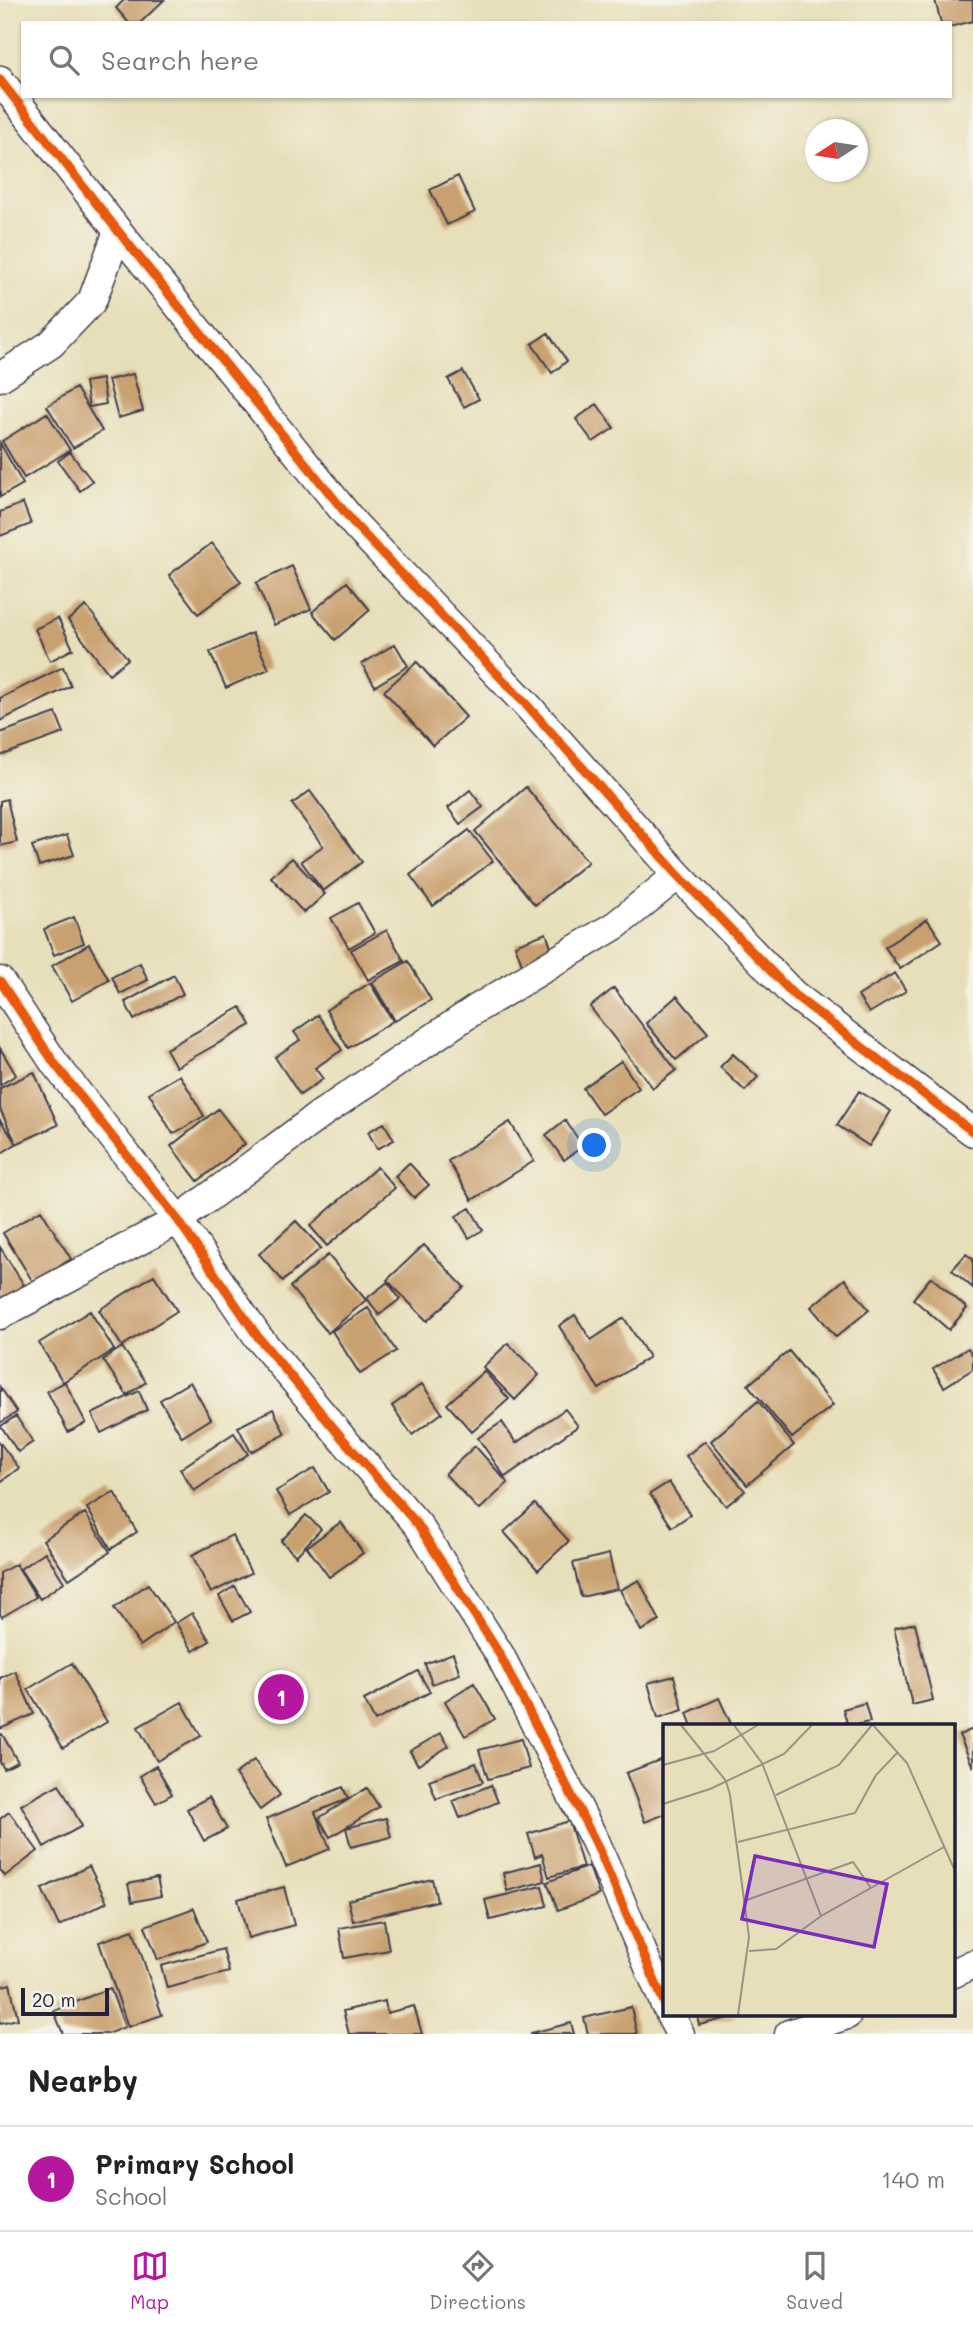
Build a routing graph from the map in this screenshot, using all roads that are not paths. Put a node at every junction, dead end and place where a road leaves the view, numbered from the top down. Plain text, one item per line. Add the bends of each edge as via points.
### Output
1 (0, 80) edge
2 (118, 231) junction
3 (0, 377) edge
4 (678, 875) junction
5 (0, 981) edge
6 (973, 1132) edge
7 (178, 1220) junction
8 (0, 1315) edge
9 (973, 1964) edge
10 (956, 1972) edge
11 (663, 2000) edge
12 (671, 2016) edge
13 (844, 2016) edge
14 (680, 2034) edge
15 (789, 2034) edge

1 - 2 street
2 - 3 street via 92,300 51,344
2 - 4 street via 355,526 526,704
4 - 6 street via 793,995
4 - 7 street via 616,925 465,1017 321,1114
5 - 7 street via 55,1065
7 - 8 street
7 - 11 street via 258,1337 418,1525 500,1655 596,1843
9 - 10 street
12 - 14 street
13 - 15 street

